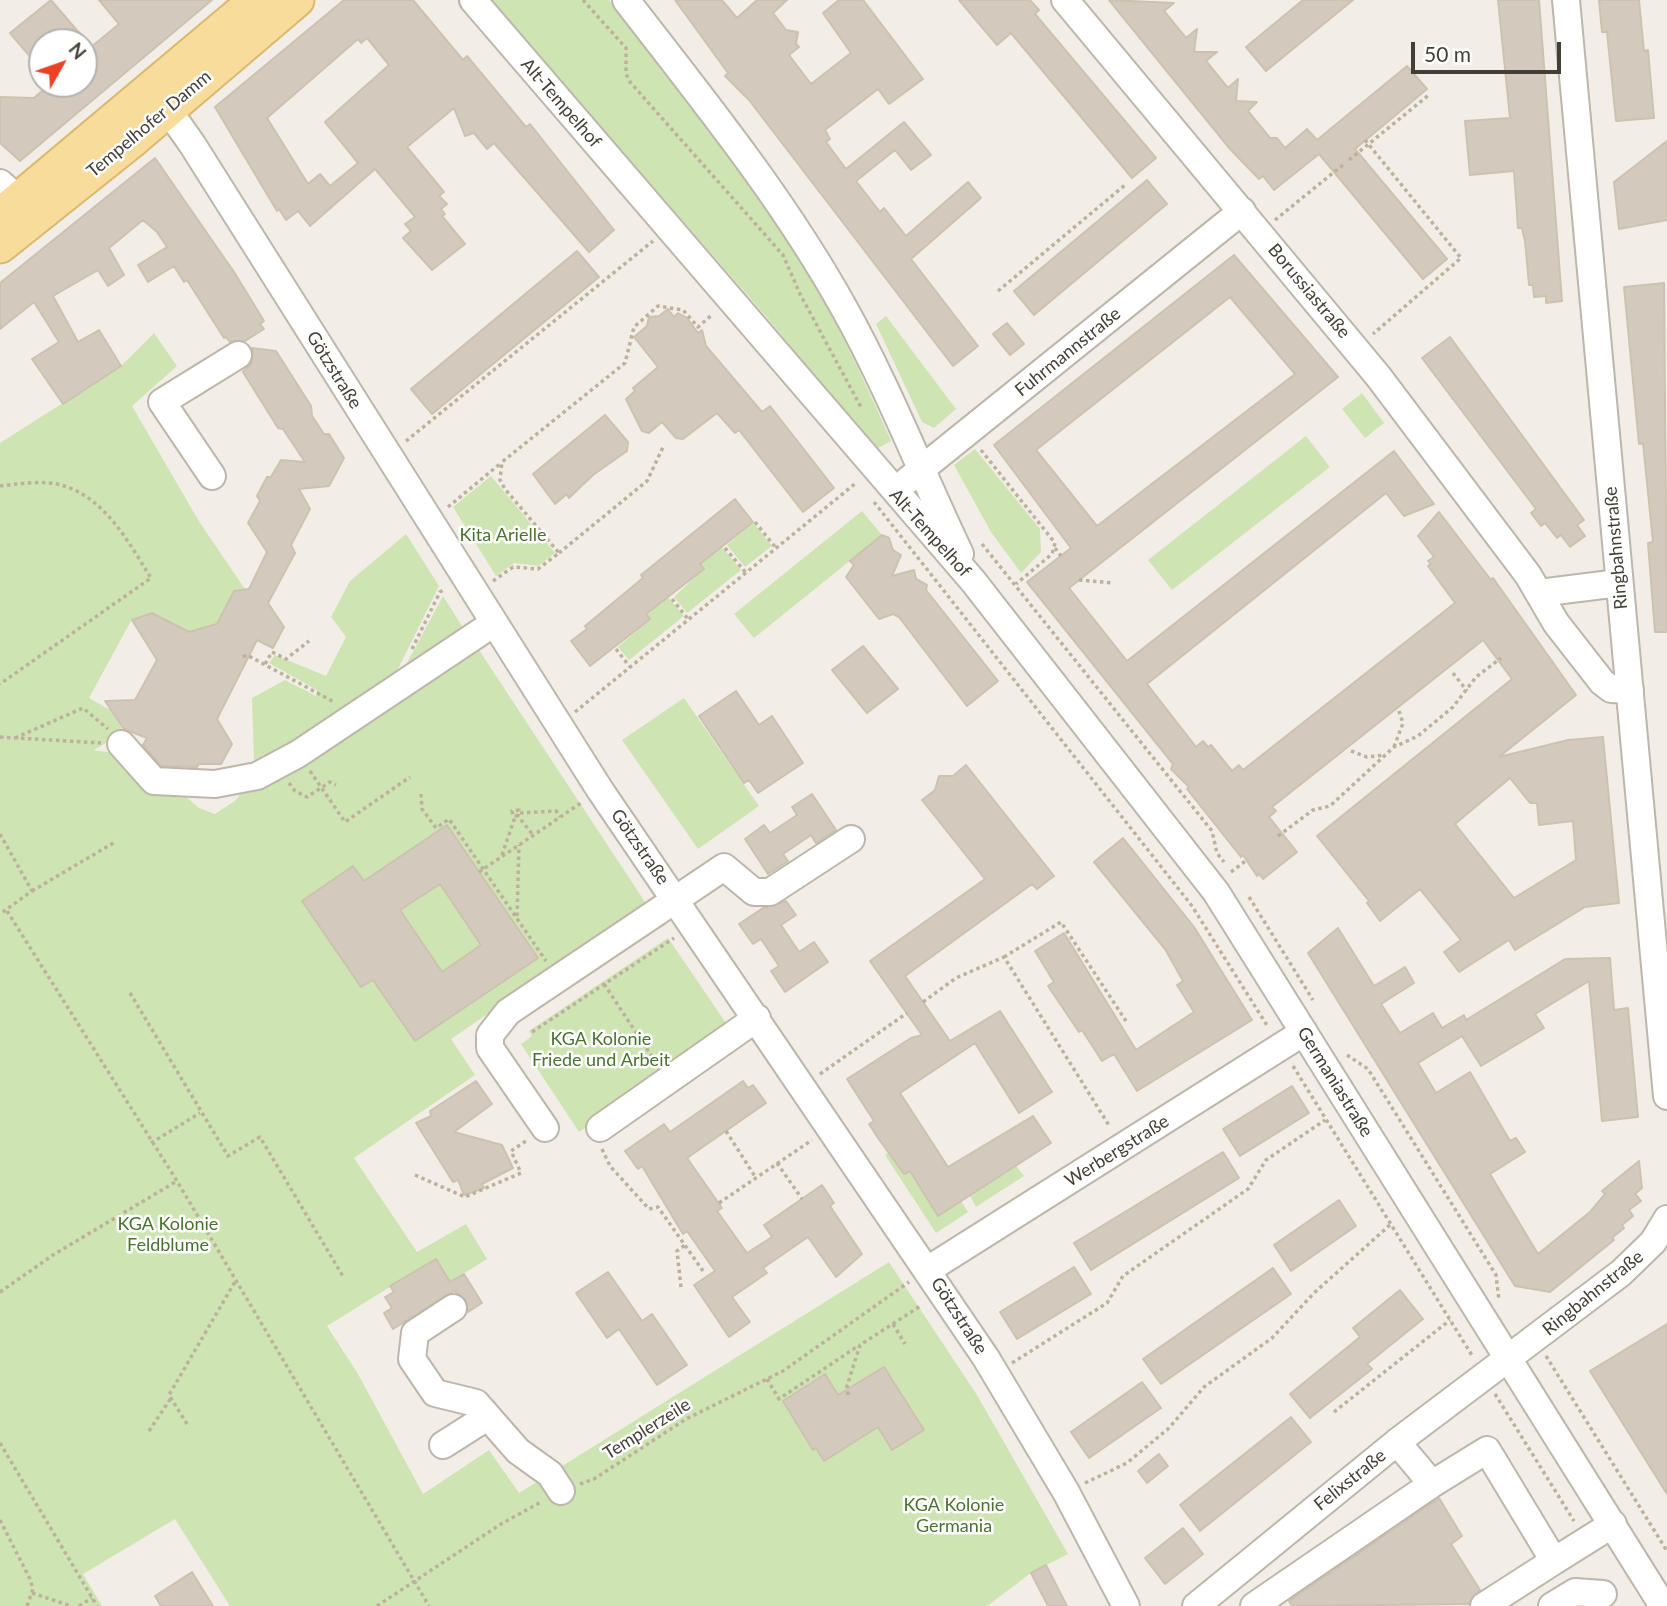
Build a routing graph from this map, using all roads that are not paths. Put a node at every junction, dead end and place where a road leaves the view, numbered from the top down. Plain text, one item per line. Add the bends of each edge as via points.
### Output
1 (256, 0) edge
2 (297, 0) edge
3 (473, 0) edge
4 (626, 0) edge
5 (1065, 0) edge
6 (1566, 0) edge
7 (161, 99) junction
8 (6, 200) edge
9 (1242, 211) junction
10 (0, 246) edge
11 (238, 355) dead end
12 (921, 470) junction
13 (212, 476) dead end
14 (883, 495) junction
15 (973, 581) junction
16 (1619, 583) junction
17 (1539, 593) junction
18 (494, 623) junction
19 (1630, 690) junction
20 (121, 744) road end
21 (851, 839) dead end
22 (675, 898) junction
23 (757, 1018) junction
24 (1304, 1032) junction
25 (1667, 1096) edge
26 (545, 1128) road end
27 (600, 1128) road end
28 (1667, 1219) edge
29 (929, 1269) junction
30 (453, 1308) dead end
31 (1509, 1359) junction
32 (487, 1417) junction
33 (1397, 1442) junction
34 (443, 1445) dead end
35 (1432, 1483) junction
36 (561, 1491) road end
37 (1613, 1524) junction
38 (1554, 1561) junction
39 (1602, 1594) dead end
40 (1205, 1603) edge
41 (1126, 1606) edge
42 (1254, 1606) edge
43 (1484, 1606) edge
44 (1552, 1606) edge
45 (1663, 1606) edge

1 - 7 main road, Tempelhofer Damm
2 - 7 main road, Tempelhofer Damm
3 - 14 street, Alt-Tempelhof via 737,304
4 - 12 street, Alt-Tempelhof via 756,170 816,262 868,356
5 - 9 street, Borussiastraße
6 - 16 street, Ringbahnstraße
7 - 8 main road, Tempelhofer Damm
7 - 10 main road, Tempelhofer Damm
7 - 18 street, Götzstraße
9 - 12 street, Fuhrmannstraße
9 - 17 street, Borussiastraße via 1356,349
11 - 13 street via 162,402
12 - 14 street, Fuhrmannstraße
12 - 15 street, Alt-Tempelhof
14 - 15 street, Alt-Tempelhof
15 - 24 street, Germaniastraße via 1216,892
16 - 17 street
16 - 19 street, Ringbahnstraße
17 - 19 street, Borussiastraße via 1556,623 1606,687
18 - 20 street via 358,715 257,776 215,784 154,781
18 - 22 street, Götzstraße
19 - 25 street, Ringbahnstraße
21 - 22 street via 771,892 754,892 724,867
22 - 23 street, Götzstraße
22 - 26 street via 508,1012 490,1035 489,1048
23 - 27 street
23 - 29 street, Götzstraße
24 - 29 street, Werbergstraße
24 - 31 street, Germaniastraße
28 - 31 street, Ringbahnstraße via 1641,1256
29 - 41 street, Götzstraße via 1066,1492
30 - 32 street via 415,1333 412,1359 435,1393 475,1403
31 - 33 street, Felixstraße
31 - 37 street, Germaniastraße
32 - 34 street
32 - 36 street via 518,1451 550,1474
33 - 35 street
33 - 40 street, Felixstraße
35 - 38 street via 1487,1450
35 - 42 street
37 - 38 street
37 - 45 street, Germaniastraße
38 - 43 street
39 - 44 street via 1575,1592

